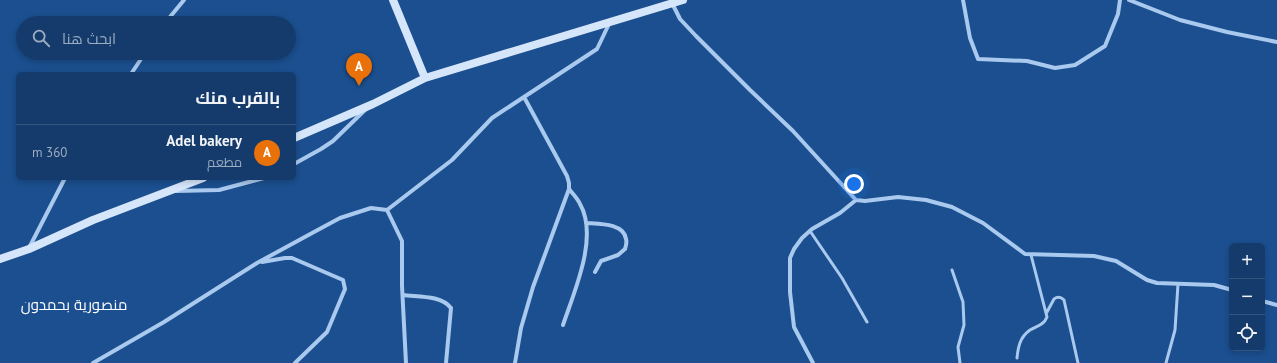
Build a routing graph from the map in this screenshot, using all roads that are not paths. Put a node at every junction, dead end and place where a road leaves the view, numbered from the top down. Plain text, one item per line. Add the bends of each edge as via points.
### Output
1 (184, 0) edge
2 (393, 0) edge
3 (684, 0) edge
4 (963, 0) edge
5 (1120, 0) edge
6 (1130, 0) edge
7 (672, 3) junction
8 (171, 16) edge
9 (610, 21) junction
10 (1277, 42) edge
11 (140, 60) edge
12 (132, 72) edge
13 (425, 78) junction
14 (524, 97) junction
15 (372, 104) junction
16 (296, 137) edge
17 (296, 163) edge
18 (64, 180) edge
19 (198, 180) edge
20 (256, 180) edge
21 (569, 189) junction
22 (171, 190) junction
23 (856, 200) junction
24 (387, 210) junction
25 (586, 223) junction
26 (810, 231) junction
27 (29, 249) junction
28 (1031, 255) junction
29 (0, 259) edge
30 (258, 263) junction
31 (952, 270) dead end
32 (595, 272) dead end
33 (1178, 284) junction
34 (1229, 289) edge
35 (403, 295) junction
36 (1265, 302) edge
37 (1277, 306) edge
38 (1047, 312) junction
39 (867, 322) dead end
40 (563, 326) dead end
41 (1017, 358) dead end
42 (92, 363) edge
43 (295, 363) edge
44 (406, 363) edge
45 (446, 363) edge
46 (515, 363) edge
47 (813, 363) edge
48 (960, 363) edge
49 (1078, 363) edge
50 (1166, 363) edge

1 - 8 street
2 - 13 main road
3 - 7 main road
4 - 5 street via 970,38 978,59 1027,61 1055,68 1075,65 1105,46 1118,14
6 - 10 street via 1180,20
7 - 9 main road
7 - 23 street via 680,19 793,131
9 - 13 main road
9 - 14 street via 597,49
11 - 12 street
13 - 15 main road
14 - 21 street via 567,176
14 - 24 street via 492,118 452,160
15 - 16 main road
15 - 17 street via 334,141
18 - 27 street
19 - 22 main road
20 - 22 street via 219,190
21 - 25 street via 581,204
21 - 46 street via 533,287 521,328
22 - 27 main road via 93,220
23 - 26 street
23 - 28 street via 898,197 937,202 983,223 1018,250
24 - 30 street via 371,208 340,218
24 - 35 street via 402,241
25 - 32 street via 621,229 626,238 625,249 618,255 601,261
25 - 40 street via 584,260
26 - 39 lane via 842,278
26 - 47 street via 794,249 789,266 794,327
27 - 29 main road
28 - 33 street via 1094,256 1116,261 1147,280
28 - 38 lane
30 - 42 street via 164,322
30 - 43 street via 292,258 343,280 345,289 327,332
31 - 48 lane via 963,302 964,325 958,347
33 - 34 street via 1214,285
33 - 50 lane via 1175,330
35 - 44 street
35 - 45 street via 437,299 451,308
36 - 37 street
38 - 41 lane via 1046,321 1024,336
38 - 49 lane via 1054,299 1059,297 1064,300

